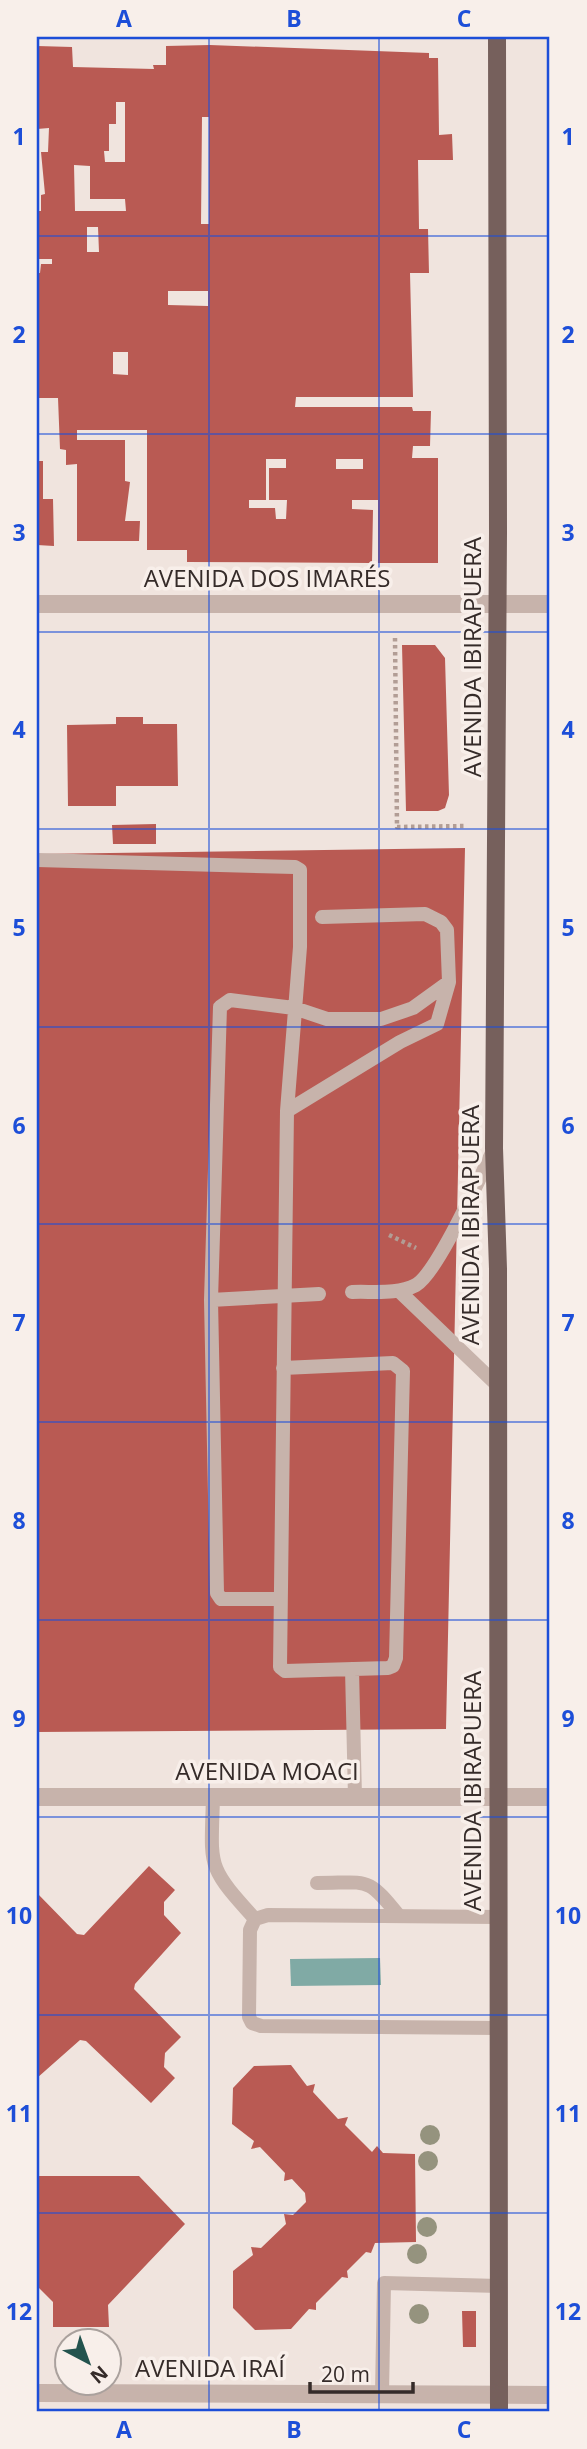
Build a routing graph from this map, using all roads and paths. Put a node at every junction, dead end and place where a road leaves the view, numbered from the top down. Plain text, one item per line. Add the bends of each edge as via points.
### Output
1 (497, 37) edge
2 (498, 603) junction
3 (37, 604) edge
4 (550, 604) edge
5 (395, 638) dead end
6 (402, 669) dead end
7 (395, 670) junction
8 (467, 826) dead end
9 (37, 860) edge
10 (321, 917) dead end
11 (449, 982) junction
12 (294, 1008) junction
13 (287, 1111) junction
14 (494, 1148) junction
15 (399, 1291) junction
16 (352, 1292) dead end
17 (319, 1294) dead end
18 (285, 1296) junction
19 (211, 1300) junction
20 (283, 1368) junction
21 (495, 1384) junction
22 (280, 1599) junction
23 (352, 1669) junction
24 (37, 1797) edge
25 (214, 1797) junction
26 (355, 1797) junction
27 (497, 1797) junction
28 (550, 1797) edge
29 (317, 1883) dead end
30 (399, 1916) junction
31 (497, 1917) junction
32 (255, 1919) junction
33 (498, 2028) junction
34 (499, 2286) junction
35 (37, 2393) edge
36 (383, 2394) junction
37 (550, 2395) edge
38 (499, 2403) edge

1 - 2 main road, AVENIDA IBIRAPUERA
2 - 3 street, AVENIDA DOS IMARÉS
2 - 4 street, AVENIDA DOS IMARÉS
2 - 14 main road, AVENIDA IBIRAPUERA
5 - 7 path
6 - 7 path
7 - 8 path via 397,827
9 - 12 lane via 299,868 300,947
10 - 11 lane via 425,914 436,918 447,930
11 - 12 lane via 413,1008 381,1018 327,1019
11 - 13 lane via 442,1017 432,1029 400,1042
12 - 13 lane
12 - 19 lane via 230,1000 220,1007
13 - 18 lane
14 - 15 lane via 429,1273
14 - 21 main road, AVENIDA IBIRAPUERA
15 - 16 lane
15 - 21 lane
17 - 18 lane
18 - 19 lane
18 - 20 lane
19 - 22 lane via 217,1595 222,1599
20 - 22 lane
20 - 23 lane via 393,1363 402,1371 396,1658 388,1668
21 - 27 main road, AVENIDA IBIRAPUERA
22 - 23 lane via 281,1669
23 - 26 lane
24 - 25 street, AVENIDA MOACI
25 - 26 street, AVENIDA MOACI
25 - 32 lane via 211,1851 215,1872
26 - 27 street, AVENIDA MOACI
27 - 28 street, AVENIDA MOACI
27 - 31 main road, AVENIDA IBIRAPUERA
29 - 30 lane via 368,1883
30 - 31 lane
30 - 32 lane via 268,1915
31 - 33 main road, AVENIDA IBIRAPUERA
32 - 33 lane via 250,1930 252,2023
33 - 34 main road, AVENIDA IBIRAPUERA
34 - 36 lane via 384,2283
34 - 38 main road, AVENIDA IBIRAPUERA
35 - 36 street, AVENIDA IRAÍ
36 - 38 street, AVENIDA IRAÍ
37 - 38 street, AVENIDA IRAÍ

